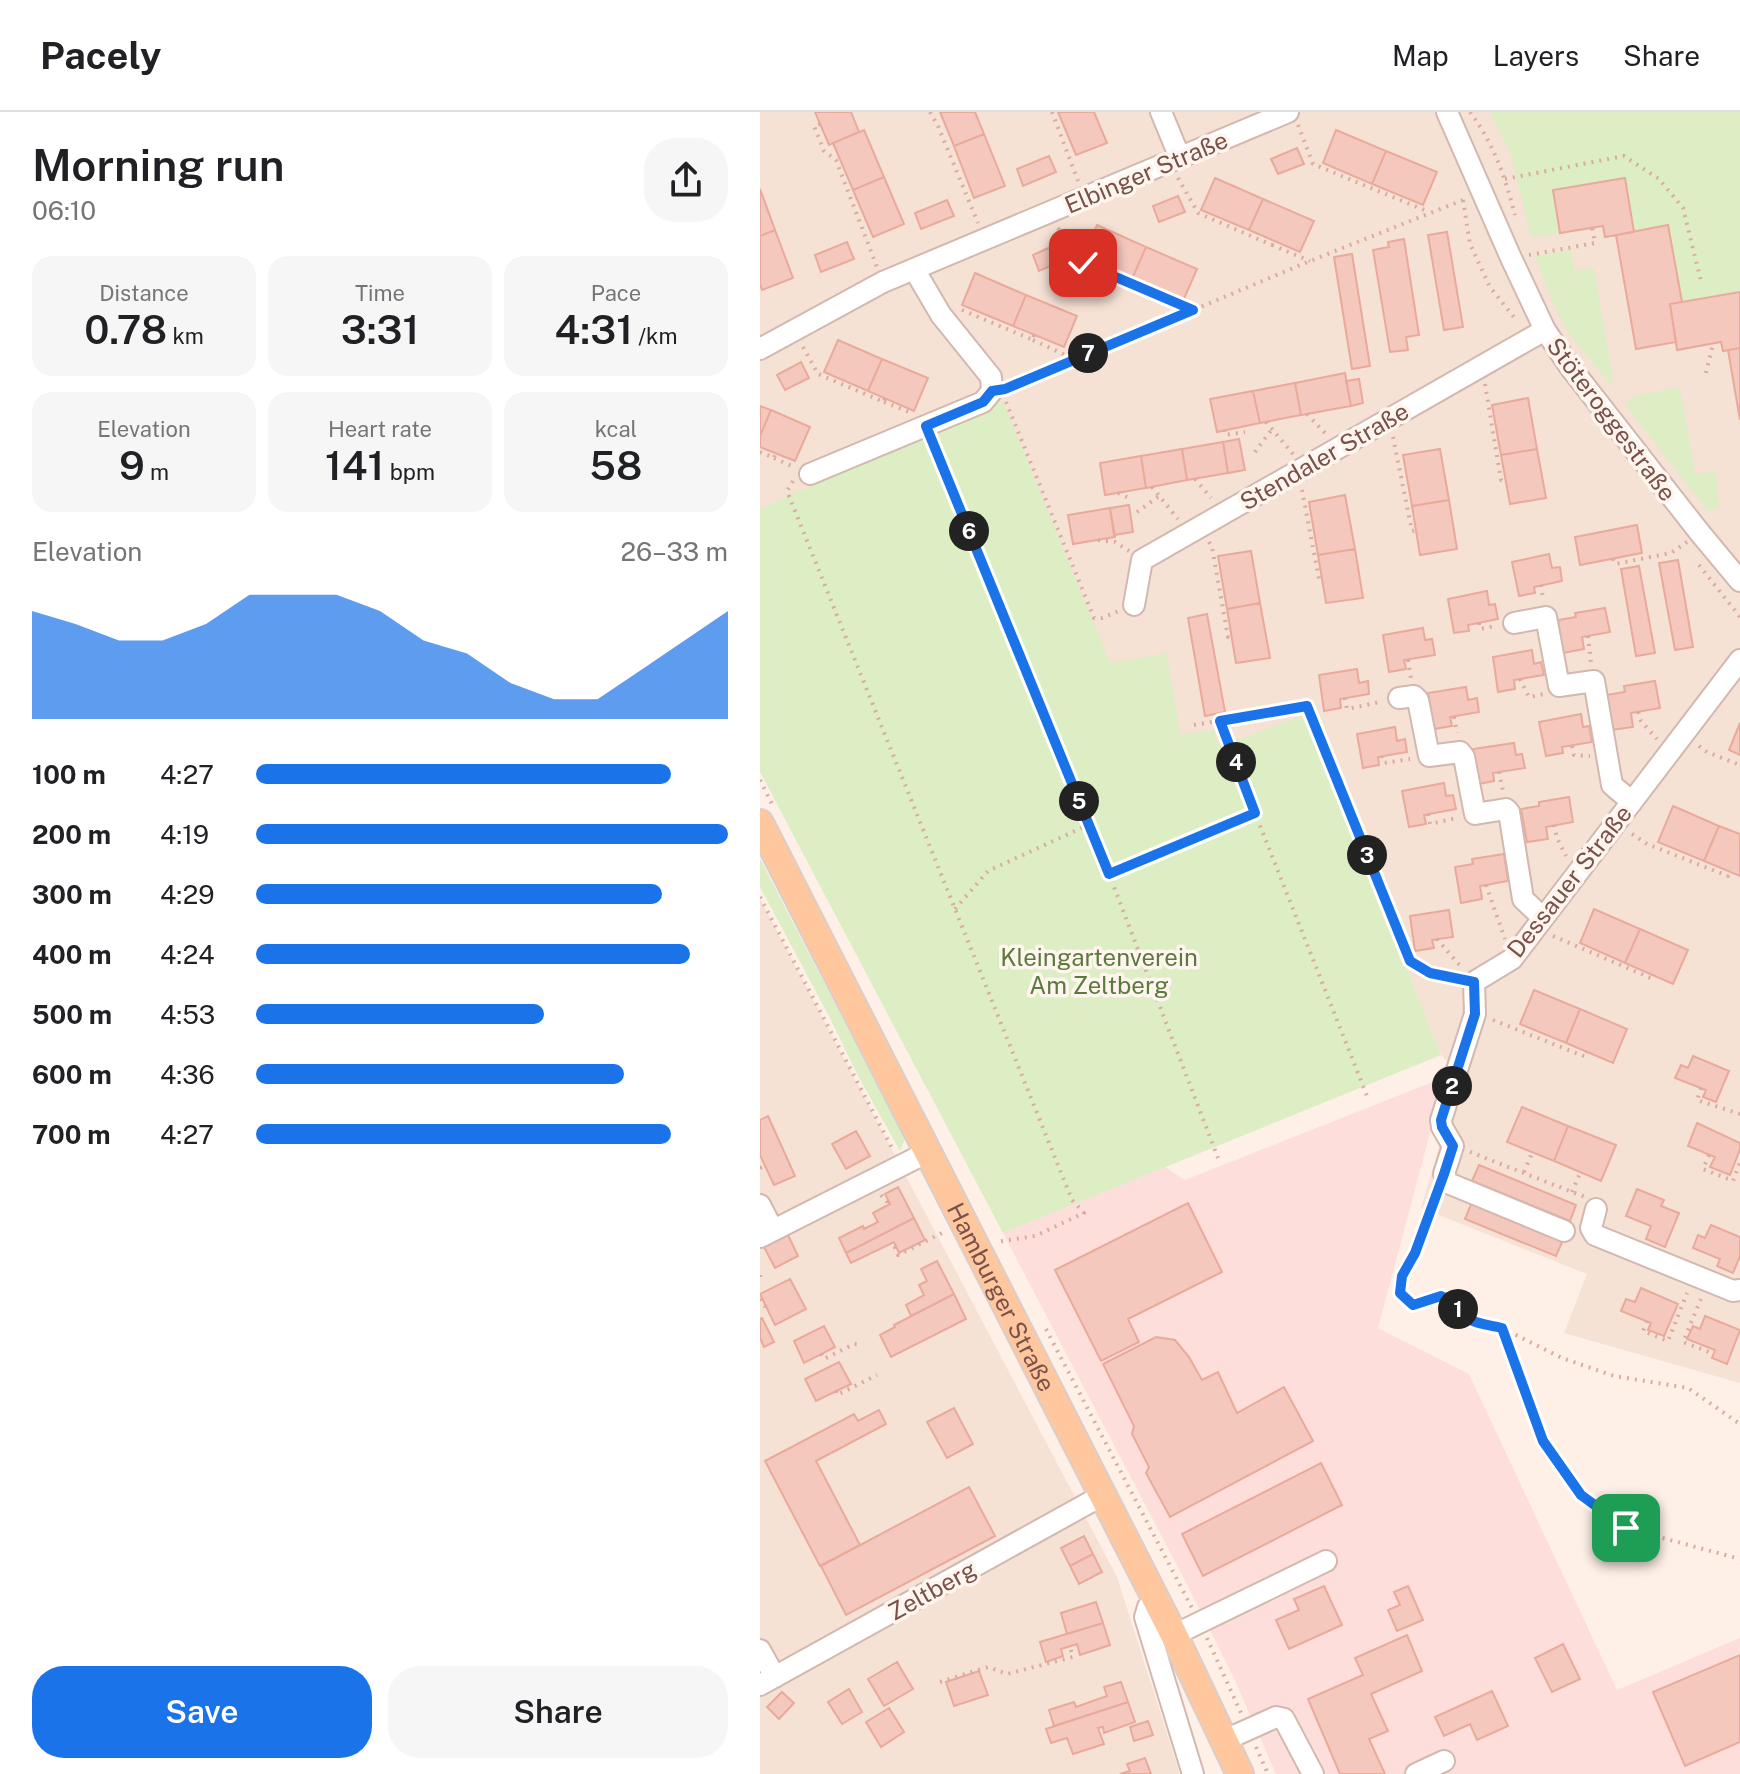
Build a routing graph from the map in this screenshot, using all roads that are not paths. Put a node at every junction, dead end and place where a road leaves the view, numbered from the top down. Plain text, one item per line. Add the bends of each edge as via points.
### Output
1 (1161, 112) edge
2 (1447, 112) edge
3 (1293, 118) edge
4 (1174, 160) junction
5 (914, 269) junction
6 (1545, 330) junction
7 (760, 349) edge
8 (810, 474) road end
9 (1740, 581) edge
10 (1134, 605) road end
11 (1514, 623) dead end
12 (1740, 660) edge
13 (1399, 698) road end
14 (1632, 802) junction
15 (760, 823) edge
16 (1540, 923) junction
17 (928, 1152) junction
18 (760, 1205) edge
19 (1596, 1209) road end
20 (1564, 1231) dead end
21 (766, 1234) edge
22 (1740, 1290) edge
23 (1103, 1495) junction
24 (1326, 1561) dead end
25 (1156, 1600) junction
26 (1174, 1635) junction
27 (760, 1650) edge
28 (767, 1681) edge
29 (1236, 1734) junction
30 (1444, 1761) dead end
31 (1193, 1774) edge
32 (1240, 1774) edge
33 (1313, 1774) edge
34 (1416, 1774) edge

1 - 4 street
2 - 6 street, Stöteroggestraße
3 - 4 street, Elbinger Straße
4 - 5 street, Elbinger Straße
5 - 7 street, Elbinger Straße
5 - 8 street via 941,315 991,377 992,391 983,402
6 - 9 street, Stöteroggestraße
6 - 10 street, Stendaler Straße via 1142,560
11 - 14 street via 1546,617 1559,686 1594,681 1612,785
12 - 14 street, Dessauer Straße
13 - 16 street via 1418,700 1429,756 1460,752 1464,757 1475,814 1509,812 1523,899
14 - 16 street, Dessauer Straße
15 - 17 main road, Hamburger Straße
16 - 20 street, Dessauer Straße via 1512,959 1474,982 1475,1014 1441,1120 1453,1146 1444,1174 1448,1183
17 - 21 street
17 - 23 main road, Hamburger Straße
18 - 21 street
19 - 22 street via 1591,1228 1595,1235
23 - 25 main road, Hamburger Straße
23 - 28 street, Zeltberg
24 - 26 street
25 - 26 main road, Hamburger Straße
25 - 31 street via 1145,1617
26 - 29 main road, Hamburger Straße
27 - 28 street
29 - 32 main road, Hamburger Straße
29 - 33 street via 1276,1717 1284,1719
30 - 34 street

